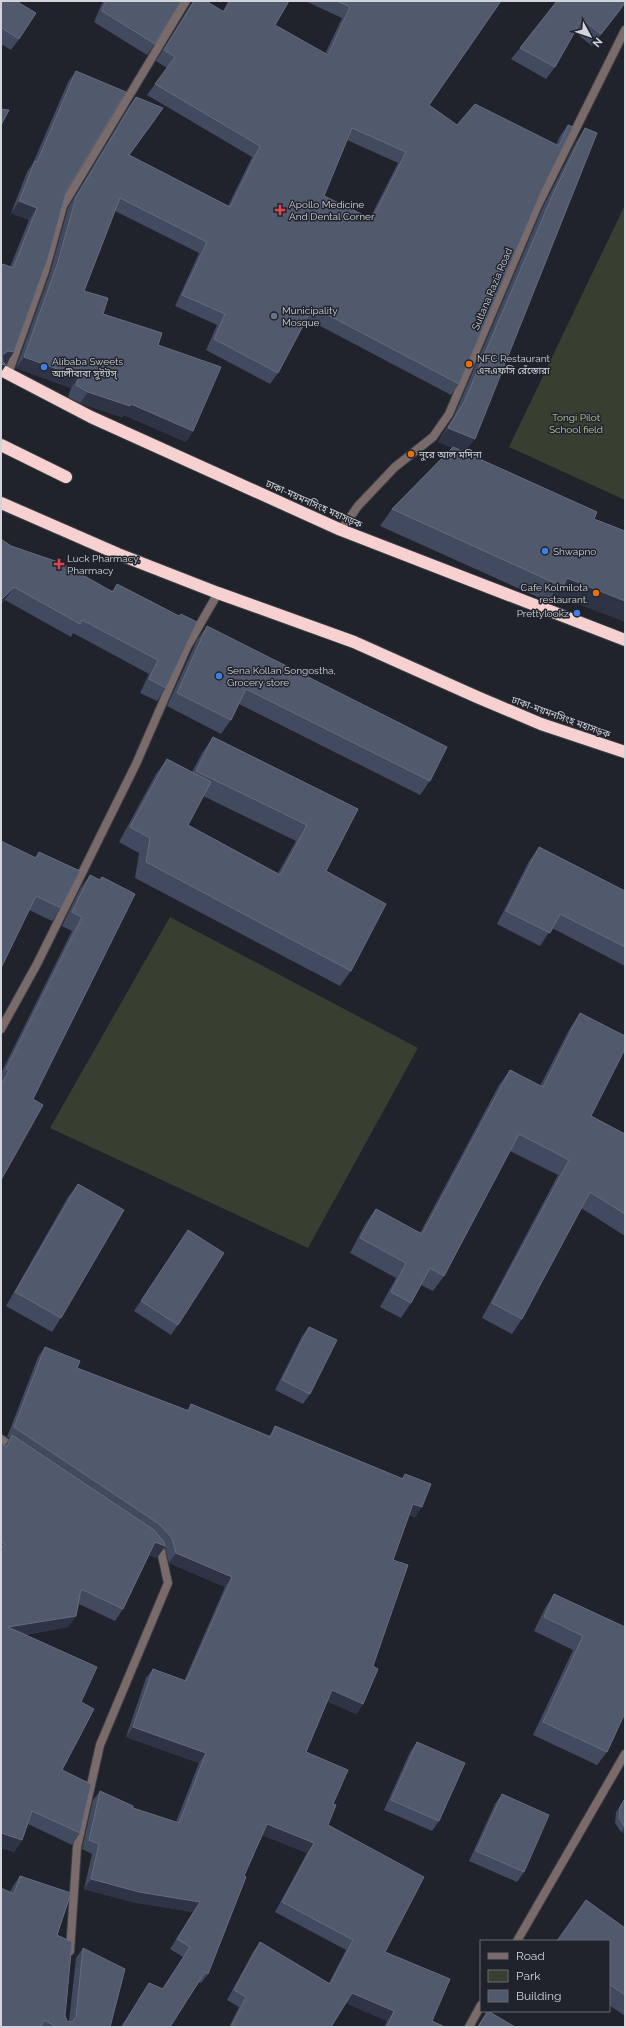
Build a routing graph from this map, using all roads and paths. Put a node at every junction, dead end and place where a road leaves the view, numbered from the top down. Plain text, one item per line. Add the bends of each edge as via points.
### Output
1 (186, 1) edge
2 (625, 30) edge
3 (5, 372) edge
4 (1, 445) edge
5 (66, 477) dead end
6 (1, 502) edge
7 (341, 530) junction
8 (218, 593) junction
9 (625, 640) edge
10 (625, 752) edge
11 (1, 1029) edge
12 (1, 1439) edge
13 (20, 1452) edge
14 (149, 1538) edge
15 (625, 1754) edge
16 (518, 1940) edge
17 (70, 1960) edge
18 (480, 2007) edge
19 (469, 2027) edge

1 - 3 street via 63,206 45,271
2 - 7 street, Sultana Razia Road via 538,206 449,414 433,437 395,467 358,506
3 - 7 highway, ঢাকা-ময়মনসিংহ মহাসড়ক via 91,417
4 - 5 highway
6 - 8 highway, ঢাকা-ময়মনসিংহ মহাসড়ক via 118,554
7 - 9 highway, ঢাকা-ময়মনসিংহ মহাসড়ক
8 - 10 highway, ঢাকা-ময়মনসিংহ মহাসড়ক via 347,639 520,715
8 - 11 street via 187,647 136,764 37,964
12 - 13 street
14 - 17 street via 160,1551 168,1583 100,1745 77,1847
15 - 16 street
18 - 19 street

